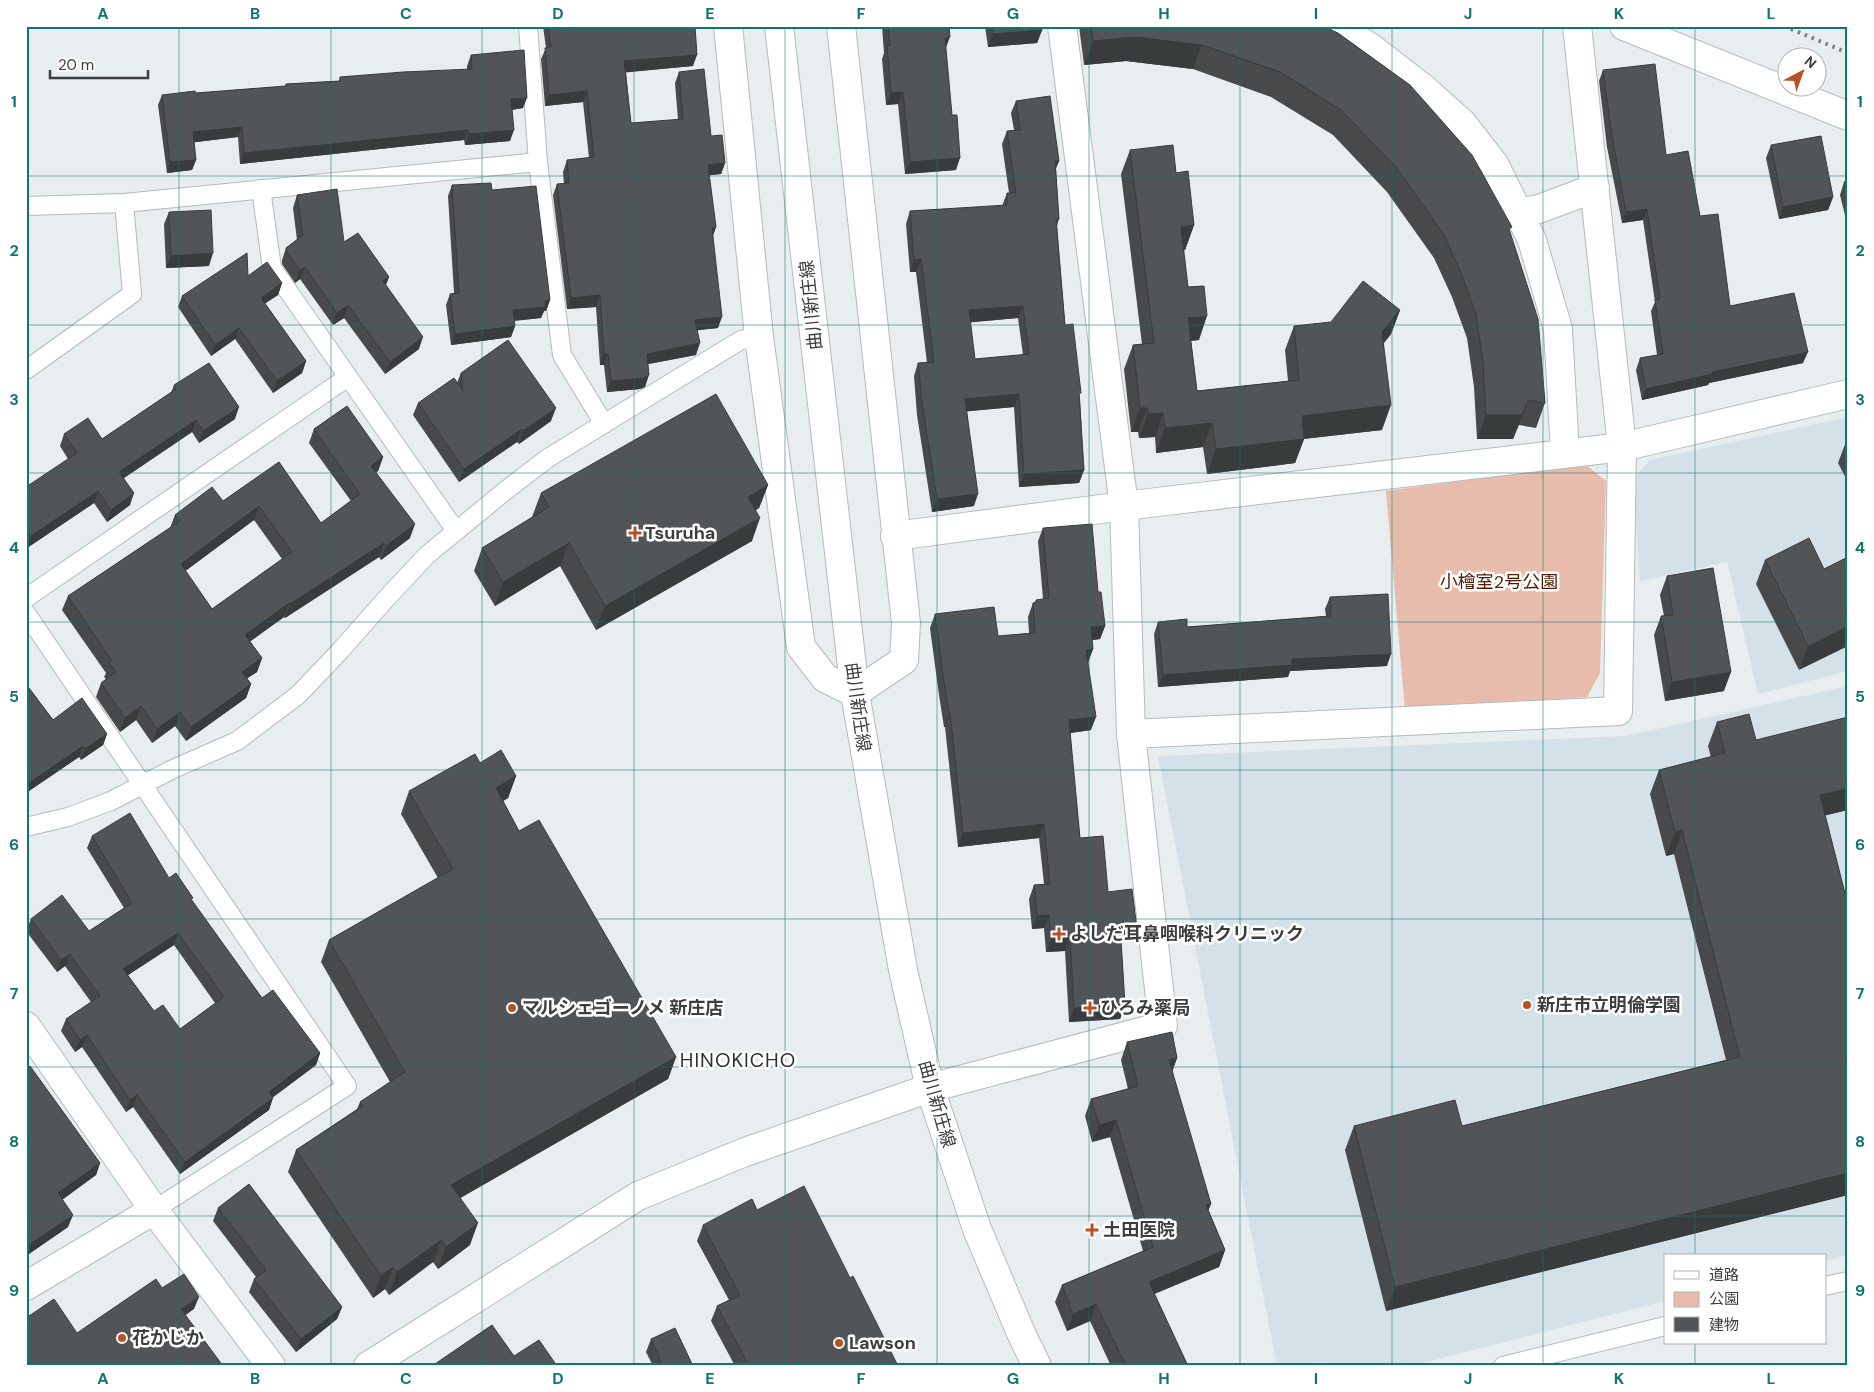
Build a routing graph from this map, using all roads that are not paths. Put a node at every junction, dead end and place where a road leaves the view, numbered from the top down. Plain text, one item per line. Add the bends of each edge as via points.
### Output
1 (528, 26) edge
2 (728, 26) edge
3 (779, 26) edge
4 (841, 26) edge
5 (1062, 26) edge
6 (1334, 26) edge
7 (1577, 26) edge
8 (1624, 26) edge
9 (1848, 116) edge
10 (538, 162) junction
11 (1595, 188) junction
12 (261, 189) junction
13 (124, 202) junction
14 (26, 206) edge
15 (1518, 212) junction
16 (760, 338) junction
17 (26, 370) edge
18 (348, 377) junction
19 (1848, 394) edge
20 (604, 424) junction
21 (1622, 447) junction
22 (1565, 453) junction
23 (1124, 506) junction
24 (456, 531) junction
25 (895, 536) junction
26 (26, 598) edge
27 (26, 613) edge
28 (855, 693) junction
29 (1131, 734) junction
30 (142, 785) junction
31 (26, 827) edge
32 (28, 1031) edge
33 (930, 1088) junction
34 (154, 1210) junction
35 (1848, 1281) edge
36 (26, 1286) edge
37 (1826, 1286) edge
38 (1664, 1326) edge
39 (271, 1366) edge
40 (368, 1366) edge
41 (1037, 1366) edge
42 (1503, 1366) edge

1 - 10 lane
2 - 16 street
3 - 28 street, 曲川新庄線
4 - 25 street
5 - 23 street
6 - 15 street via 1370,47 1463,124 1494,164
7 - 11 street
8 - 9 street
10 - 12 lane
10 - 20 lane via 562,355
11 - 15 street via 1539,209
11 - 21 street
12 - 13 lane
12 - 18 lane via 272,268
13 - 14 lane
13 - 17 lane via 132,294
15 - 22 street via 1532,240 1558,329
16 - 20 lane via 741,340
16 - 28 street via 801,647 825,678
18 - 24 lane
18 - 26 lane
19 - 21 street
20 - 24 lane via 548,458
21 - 22 street
21 - 29 street via 1618,711
22 - 23 street
23 - 25 street
23 - 29 street
24 - 30 lane via 427,555 298,695 237,741
25 - 28 street via 906,623 904,660
27 - 30 lane
28 - 33 street, 曲川新庄線 via 901,961
29 - 33 street via 1163,1026
30 - 31 lane via 68,817
30 - 34 lane via 347,1086
32 - 34 street
33 - 40 street via 745,1152 638,1196
33 - 41 street, 曲川新庄線 via 977,1229
34 - 36 street
34 - 39 street
35 - 37 lane
38 - 42 lane

